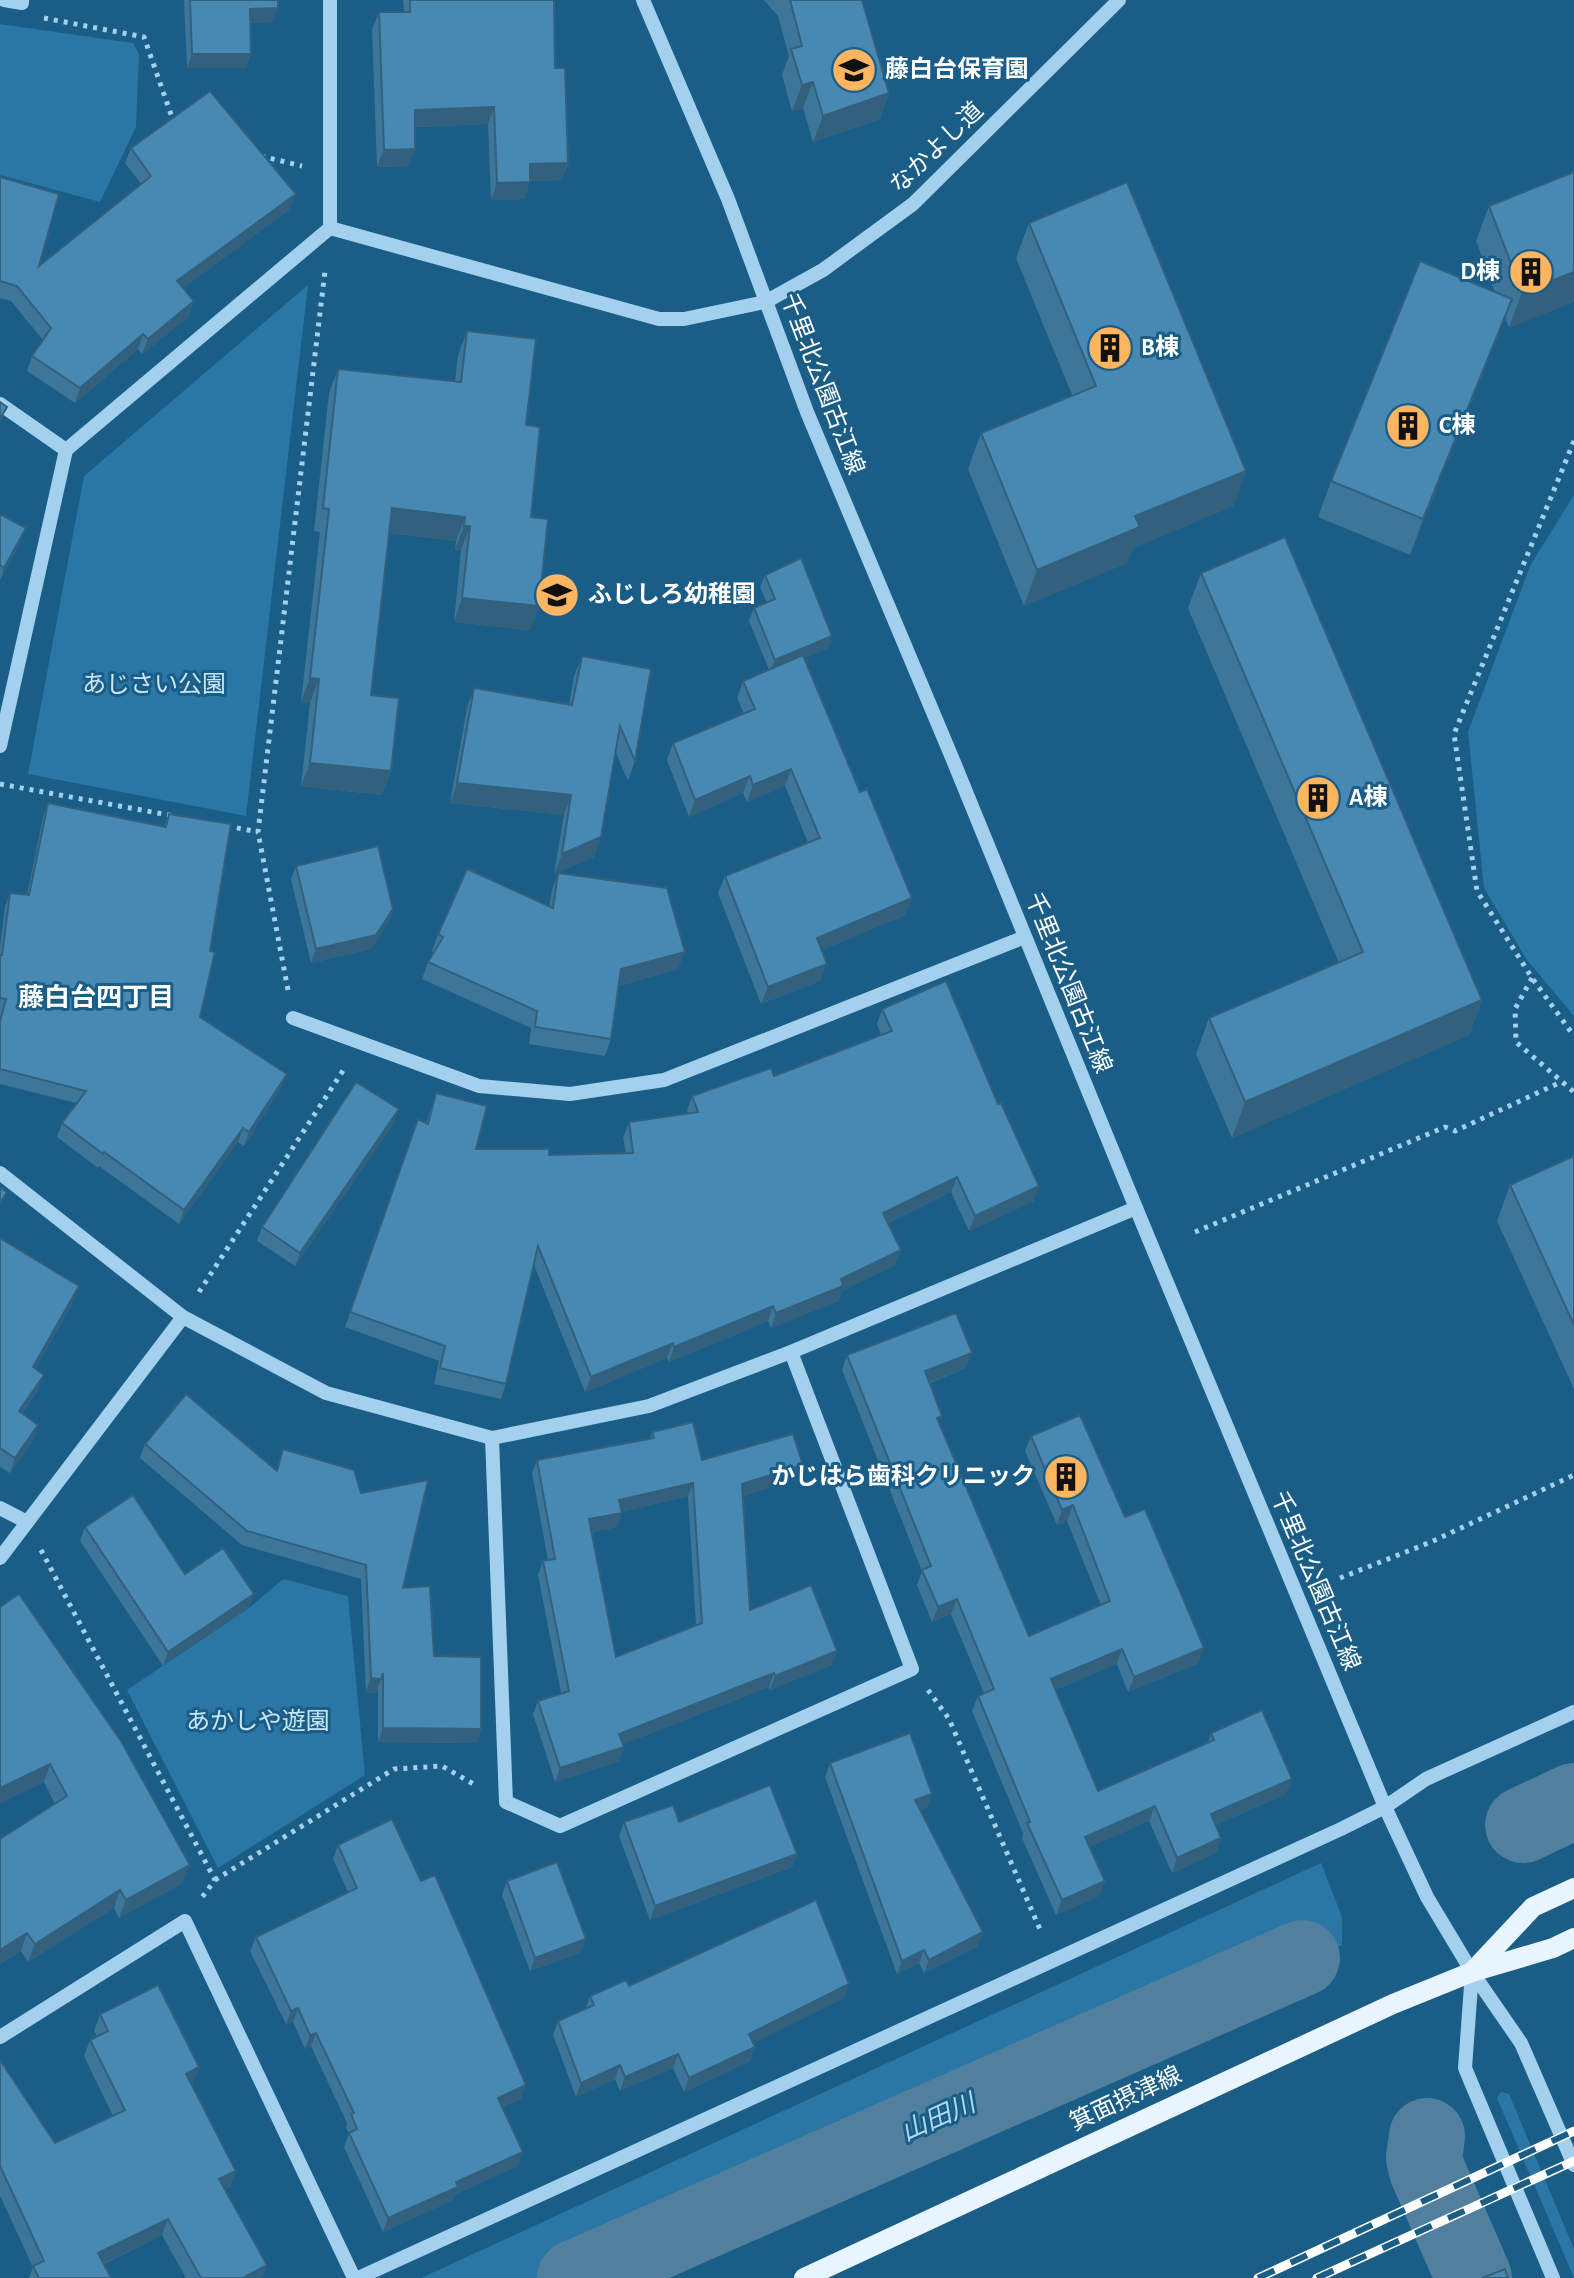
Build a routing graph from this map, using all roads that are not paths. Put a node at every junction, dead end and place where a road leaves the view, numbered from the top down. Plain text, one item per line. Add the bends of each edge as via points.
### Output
1 (4, 0) edge
2 (330, 0) edge
3 (643, 0) edge
4 (1119, 0) edge
5 (22, 1) edge
6 (330, 228) junction
7 (765, 302) junction
8 (0, 404) edge
9 (66, 450) junction
10 (0, 746) edge
11 (1025, 937) junction
12 (293, 1018) road end
13 (0, 1173) edge
14 (1136, 1208) junction
15 (183, 1317) junction
16 (791, 1352) junction
17 (492, 1438) junction
18 (0, 1508) edge
19 (27, 1522) junction
20 (0, 1558) edge
21 (1574, 1712) edge
22 (1385, 1807) junction
23 (1574, 1888) edge
24 (1574, 1938) edge
25 (1472, 1972) junction
26 (0, 2037) edge
27 (1574, 2165) edge
28 (356, 2278) edge
29 (804, 2278) edge
30 (1553, 2278) edge

1 - 5 street
2 - 6 street
3 - 7 street, 千里北公園古江線 via 728,199
4 - 7 street, なかよし道 via 913,204 823,270
6 - 7 street, なかよし道 via 659,319
6 - 9 street
7 - 11 street, 千里北公園古江線
8 - 9 street
9 - 10 street
11 - 12 street via 664,1080 570,1094 479,1086
11 - 14 street, 千里北公園古江線
13 - 15 street
14 - 16 street
14 - 22 street, 千里北公園古江線
15 - 17 street via 326,1393
15 - 19 street
16 - 17 street via 649,1406
16 - 17 street via 912,1669 560,1826 506,1802
18 - 19 street
19 - 20 street
21 - 22 street via 1426,1779
22 - 25 street, 千里北公園古江線 via 1427,1897
22 - 28 street
23 - 25 main road, 箕面摂津線 via 1533,1907
24 - 25 main road, 箕面摂津線
25 - 27 street, 千里北公園古江線 via 1521,2043
25 - 29 main road, 箕面摂津線
25 - 30 street via 1465,2068
26 - 28 street via 185,1921

